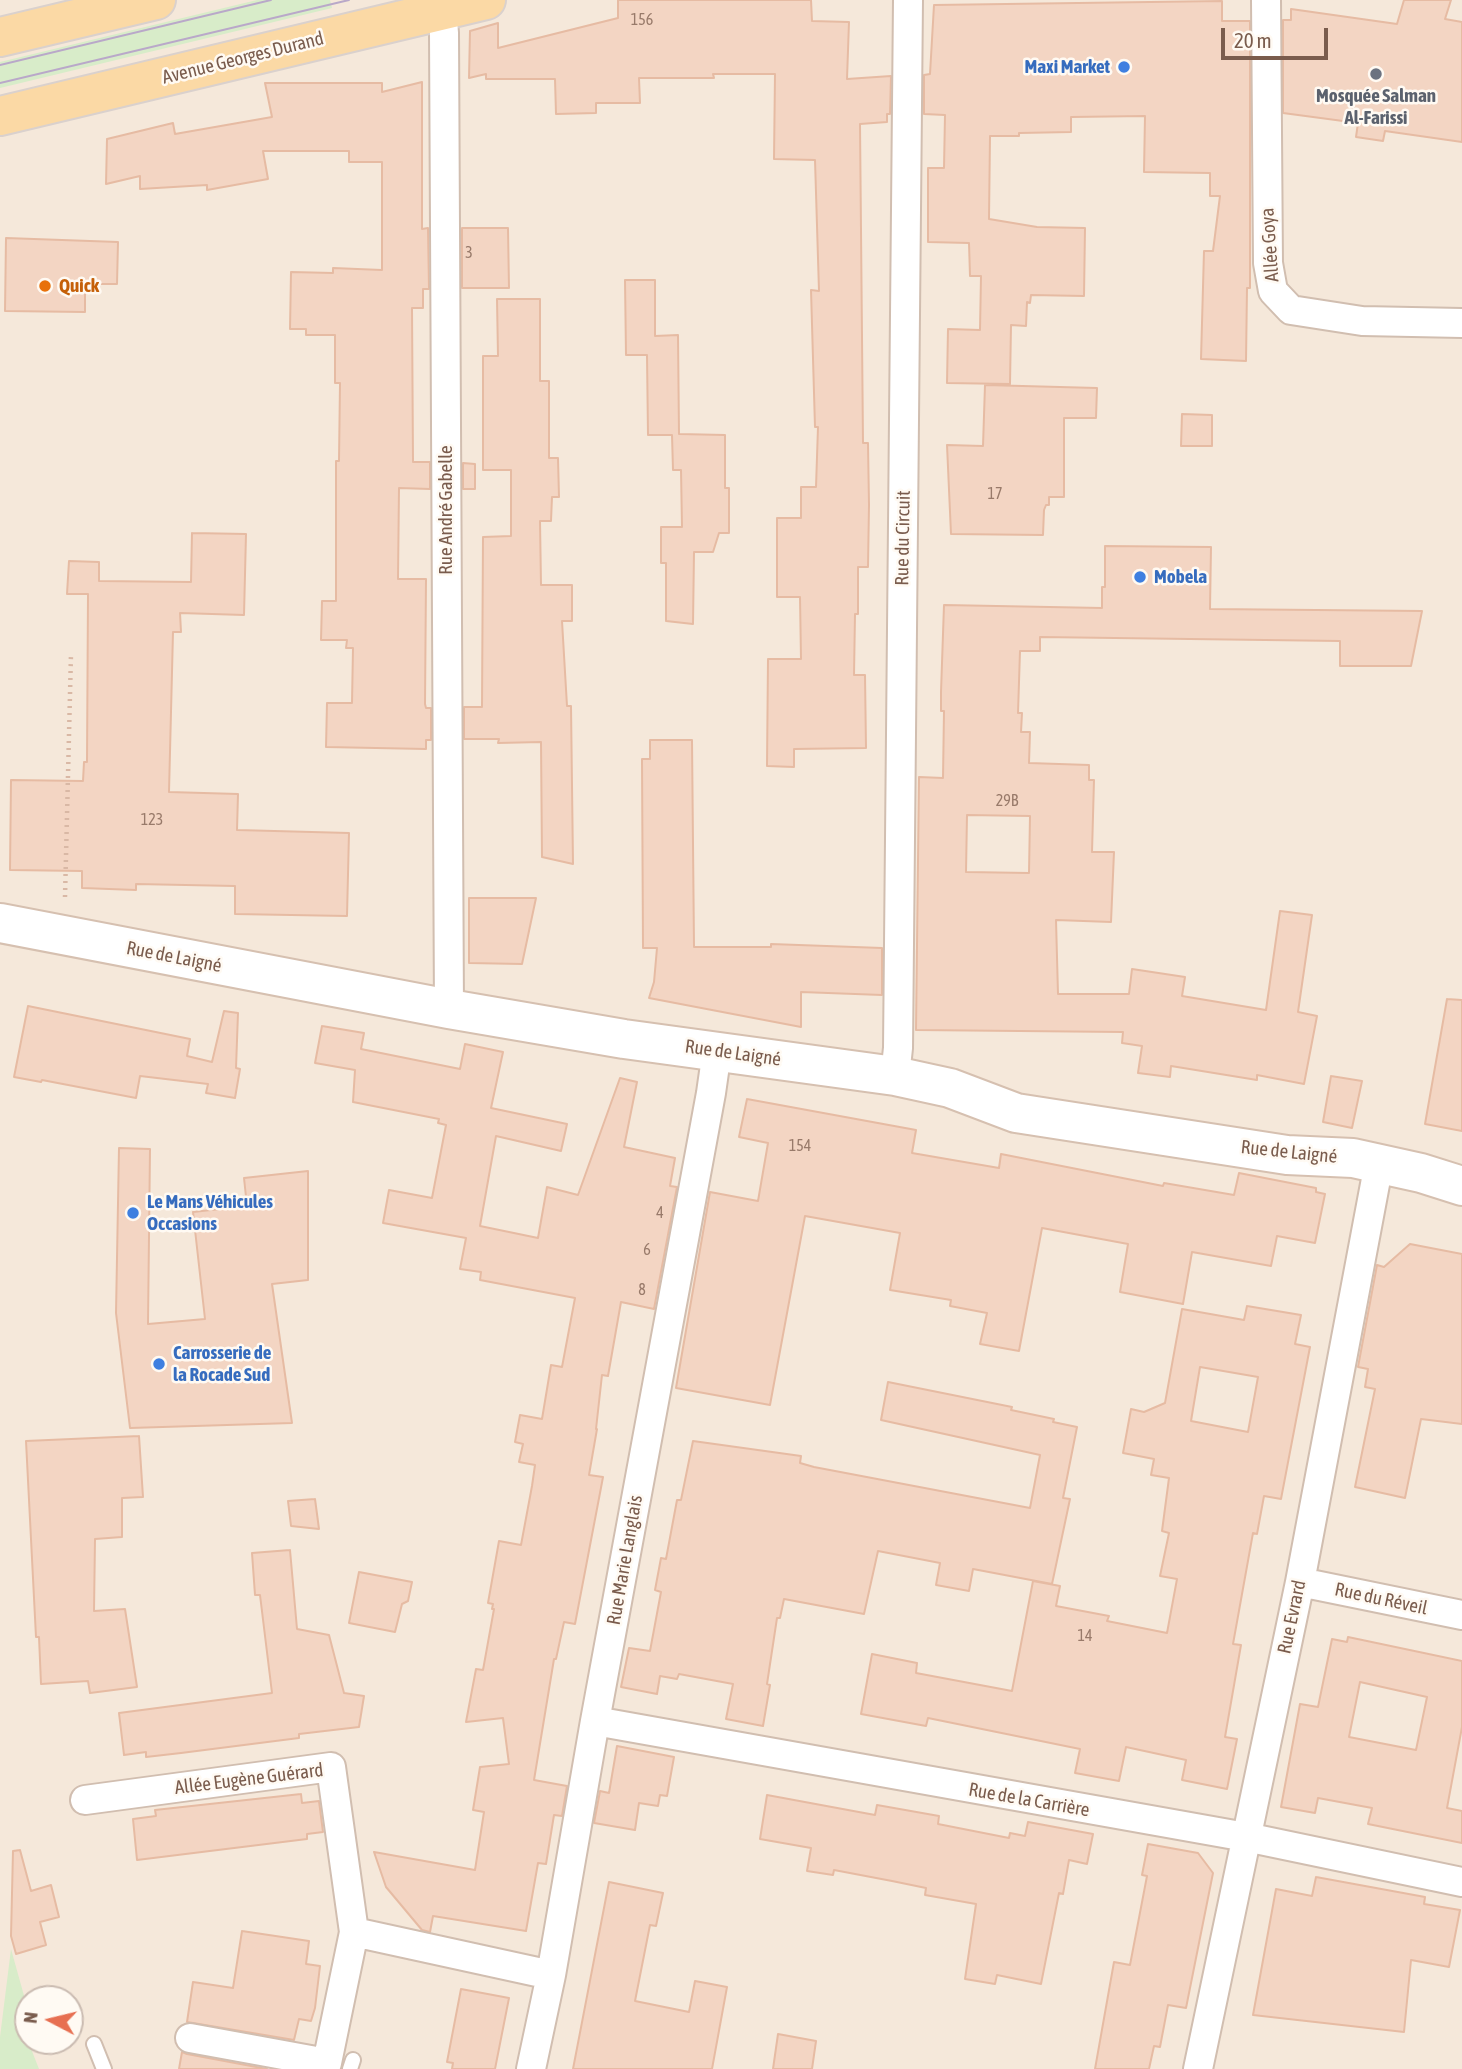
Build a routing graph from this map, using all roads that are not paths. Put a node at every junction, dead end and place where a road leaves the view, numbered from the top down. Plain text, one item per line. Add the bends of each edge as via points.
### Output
1 (156, 0) edge
2 (486, 0) edge
3 (908, 0) edge
4 (1266, 0) edge
5 (442, 11) junction
6 (0, 37) edge
7 (0, 116) edge
8 (1462, 323) edge
9 (0, 923) edge
10 (449, 1009) junction
11 (717, 1051) junction
12 (895, 1076) junction
13 (1379, 1163) junction
14 (1462, 1186) edge
15 (1300, 1582) junction
16 (1462, 1615) edge
17 (595, 1721) junction
18 (85, 1800) dead end
19 (1246, 1837) junction
20 (1462, 1882) edge
21 (354, 1932) junction
22 (551, 1975) junction
23 (190, 2038) dead end
24 (94, 2044) dead end
25 (104, 2069) edge
26 (531, 2069) edge
27 (1198, 2069) edge

1 - 6 main road
2 - 5 main road, Avenue Georges Durand
3 - 12 street, Rue du Circuit
4 - 8 street, Allée Goya via 1268,263 1273,291 1291,310 1362,321
5 - 7 main road, Avenue Georges Durand
5 - 10 street, Rue André Gabelle
9 - 10 street, Rue de Laigné
10 - 11 street, Rue de Laigné
11 - 12 street, Rue de Laigné
11 - 17 street, Rue Marie Langlais
12 - 13 street, Rue de Laigné via 950,1088 1016,1113 1287,1155
13 - 14 street, Rue de Laigné
13 - 15 street, Rue Evrard
15 - 16 street, Rue du Réveil
15 - 19 street, Rue Evrard
17 - 19 street, Rue de la Carrière
17 - 22 street, Rue Marie Langlais
18 - 21 street, Allée Eugène Guérard via 331,1767
19 - 20 street, Rue de la Carrière
19 - 27 street, Rue Evrard
21 - 22 street
21 - 23 street, Allée Eugène Guérard via 327,2063
22 - 26 street, Rue Marie Langlais
24 - 25 lane

